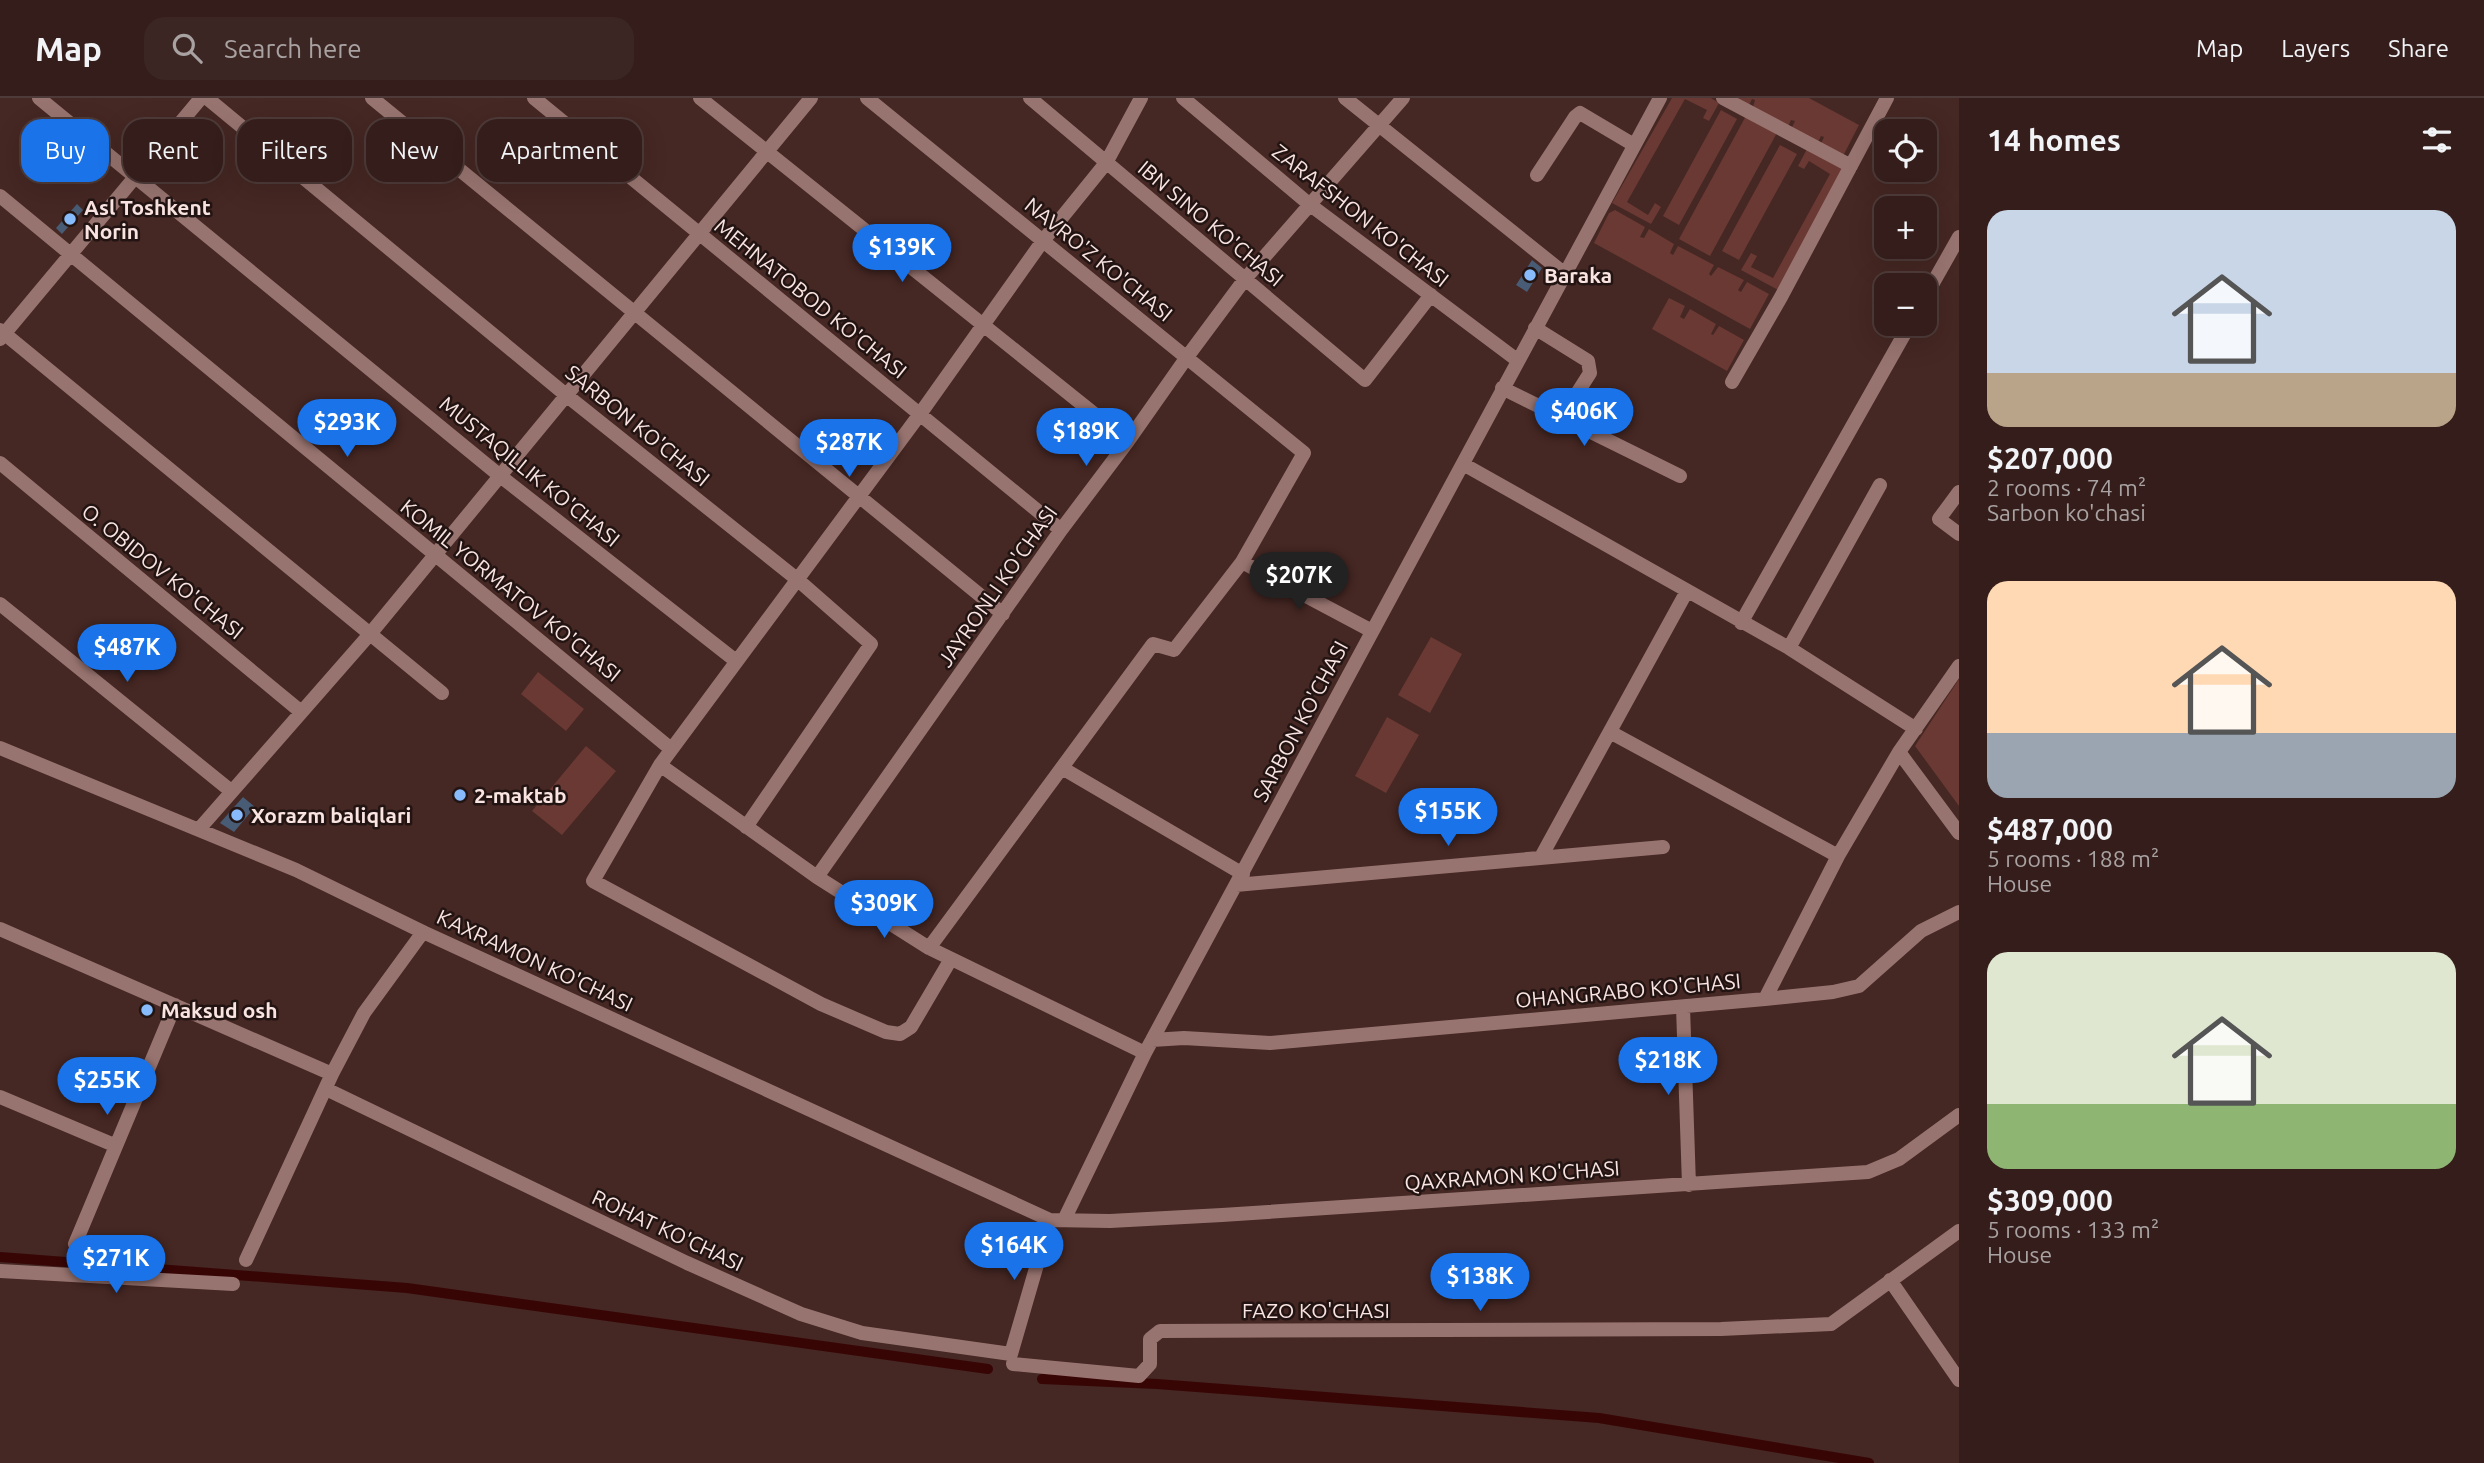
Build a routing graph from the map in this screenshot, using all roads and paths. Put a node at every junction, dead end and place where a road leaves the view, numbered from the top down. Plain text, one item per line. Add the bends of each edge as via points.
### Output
1 (39, 98) edge
2 (204, 98) edge
3 (372, 98) edge
4 (534, 98) edge
5 (700, 98) edge
6 (811, 98) edge
7 (867, 98) edge
8 (1030, 98) edge
9 (1141, 98) edge
10 (1183, 98) edge
11 (1345, 98) edge
12 (1404, 98) edge
13 (1660, 98) edge
14 (1723, 98) edge
15 (1887, 98) edge
16 (185, 119) edge
17 (1379, 126) junction
18 (1634, 145) junction
19 (767, 152) junction
20 (1106, 163) junction
21 (123, 166) edge
22 (1851, 166) junction
23 (1537, 175) dead end
24 (130, 182) edge
25 (142, 182) edge
26 (0, 196) edge
27 (1309, 204) junction
28 (698, 233) junction
29 (1959, 237) edge
30 (1042, 242) junction
31 (71, 253) junction
32 (1565, 274) junction
33 (1937, 276) edge
34 (1245, 279) junction
35 (1431, 295) junction
36 (633, 311) junction
37 (981, 326) junction
38 (1535, 328) junction
39 (1, 334) edge
40 (1903, 336) edge
41 (1187, 356) junction
42 (1517, 360) junction
43 (1732, 382) dead end
44 (1502, 388) junction
45 (566, 395) junction
46 (920, 414) junction
47 (1562, 417) junction
48 (1128, 442) junction
49 (0, 463) edge
50 (1462, 464) junction
51 (499, 475) junction
52 (1680, 476) dead end
53 (1880, 485) dead end
54 (1959, 492) edge
55 (859, 495) junction
56 (1061, 530) junction
57 (1959, 534) edge
58 (433, 554) junction
59 (1241, 562) junction
60 (798, 580) junction
61 (1687, 591) junction
62 (0, 604) edge
63 (1003, 614) junction
64 (1741, 623) junction
65 (1372, 631) junction
66 (370, 634) junction
67 (1789, 649) junction
68 (736, 661) junction
69 (1959, 667) edge
70 (442, 694) dead end
71 (300, 711) junction
72 (1916, 729) junction
73 (1610, 732) junction
74 (0, 741) edge
75 (671, 749) junction
76 (6, 750) edge
77 (1899, 752) junction
78 (660, 765) junction
79 (1062, 768) junction
80 (231, 791) junction
81 (746, 827) junction
82 (200, 828) junction
83 (1959, 833) edge
84 (1663, 847) dead end
85 (1838, 856) junction
86 (1541, 857) junction
87 (817, 877) junction
88 (1240, 879) junction
89 (1959, 912) edge
90 (0, 929) edge
91 (423, 932) junction
92 (929, 948) junction
93 (951, 959) junction
94 (1765, 999) junction
95 (175, 1004) junction
96 (1683, 1007) junction
97 (1152, 1040) junction
98 (1145, 1053) junction
99 (332, 1074) junction
100 (326, 1088) junction
101 (0, 1097) edge
102 (1959, 1115) edge
103 (114, 1145) junction
104 (1689, 1185) junction
105 (1057, 1220) junction
106 (1959, 1231) edge
107 (75, 1244) dead end
108 (246, 1260) dead end
109 (0, 1271) edge
110 (1890, 1280) junction
111 (233, 1284) dead end
112 (1012, 1359) junction
113 (1959, 1380) edge

1 - 21 street, MUSTAQILLIK KO'CHASI
2 - 16 street
2 - 45 street, SARBON KO'CHASI
3 - 36 street
4 - 28 street, MEHNATOBOD KO'CHASI
5 - 19 street
6 - 19 street
7 - 30 street, NAVRO'Z KO'CHASI
8 - 20 street, IBN SINO KO'CHASI
9 - 20 street
10 - 27 street, ZARAFSHON KO'CHASI
11 - 17 street
12 - 17 street, JAYRONLI KO'CHASI
13 - 18 street, SARBON KO'CHASI
14 - 22 street
15 - 22 street
17 - 27 street, JAYRONLI KO'CHASI
17 - 32 street
18 - 23 street via 1580,113
18 - 32 street, SARBON KO'CHASI
19 - 28 street
19 - 37 street
20 - 30 street
20 - 34 street, IBN SINO KO'CHASI
22 - 43 street
24 - 31 street
25 - 51 street, MUSTAQILLIK KO'CHASI
26 - 31 street, KOMIL YORMATOV KO'CHASI
27 - 34 street, JAYRONLI KO'CHASI
27 - 35 street, ZARAFSHON KO'CHASI
28 - 36 street
28 - 46 street, MEHNATOBOD KO'CHASI
29 - 33 street
30 - 37 street
30 - 41 street, NAVRO'Z KO'CHASI
31 - 39 street
31 - 58 street, KOMIL YORMATOV KO'CHASI
32 - 38 street, SARBON KO'CHASI
34 - 35 street, IBN SINO KO'CHASI via 1364,380
34 - 41 street, JAYRONLI KO'CHASI
35 - 42 street, ZARAFSHON KO'CHASI
36 - 45 street
36 - 55 street
37 - 46 street
37 - 48 street
38 - 42 street, SARBON KO'CHASI
38 - 47 street via 1588,361 1590,373
39 - 66 street
40 - 64 street
41 - 48 street, JAYRONLI KO'CHASI
41 - 59 street, NAVRO'Z KO'CHASI via 1304,453
42 - 44 street, SARBON KO'CHASI
44 - 47 street
44 - 50 street, SARBON KO'CHASI
45 - 51 street
45 - 60 street, SARBON KO'CHASI
46 - 55 street
46 - 56 street, MEHNATOBOD KO'CHASI
47 - 52 street
48 - 56 street, JAYRONLI KO'CHASI
49 - 71 street, O. OBIDOV KO'CHASI
50 - 61 street
50 - 65 street, SARBON KO'CHASI
51 - 58 street
51 - 68 street, MUSTAQILLIK KO'CHASI
53 - 67 street
54 - 57 street via 1939,519
55 - 60 street
55 - 63 street
56 - 63 street, JAYRONLI KO'CHASI
58 - 66 street
58 - 75 street, KOMIL YORMATOV KO'CHASI
59 - 65 street
59 - 79 street via 1174,650 1153,644
60 - 68 street
60 - 81 street, SARBON KO'CHASI via 871,644
61 - 64 street
61 - 73 street
62 - 80 street
63 - 87 street, JAYRONLI KO'CHASI
64 - 67 street
65 - 88 street, SARBON KO'CHASI
66 - 70 street
66 - 71 street
67 - 72 street
68 - 75 street
69 - 72 street, OHANGRABO KO'CHASI
71 - 80 street
72 - 77 street, OHANGRABO KO'CHASI
73 - 85 street
73 - 86 street
74 - 76 street
75 - 78 street
76 - 82 street, KAXRAMON KO'CHASI
77 - 83 street
77 - 85 street, OHANGRABO KO'CHASI
78 - 81 street
78 - 93 street via 593,881 821,1004 886,1032 900,1034 911,1027
79 - 88 street
79 - 92 street
80 - 82 street
81 - 87 street
82 - 91 street, KAXRAMON KO'CHASI
84 - 86 street
85 - 94 street, OHANGRABO KO'CHASI
86 - 88 street
87 - 92 street
88 - 97 street, SARBON KO'CHASI
89 - 94 street via 1921,931 1859,986
90 - 95 street
91 - 99 street via 364,1013
91 - 105 street, KAXRAMON KO'CHASI
92 - 93 street
93 - 98 street
94 - 96 street, OHANGRABO KO'CHASI
95 - 99 street
95 - 103 street
96 - 97 street, OHANGRABO KO'CHASI via 1270,1043
96 - 104 street
97 - 98 street, SARBON KO'CHASI
98 - 105 street, SARBON KO'CHASI
99 - 100 street
100 - 108 street
100 - 112 street, ROHAT KO'CHASI via 801,1314 862,1333
101 - 103 street
102 - 104 street, QAXRAMON KO'CHASI via 1899,1159 1868,1172
103 - 107 street
104 - 105 street, QAXRAMON KO'CHASI via 1194,1216
105 - 112 street, SARBON KO'CHASI
106 - 110 street, FAZO KO'CHASI
109 - 111 street
110 - 112 street, FAZO KO'CHASI via 1831,1324 1721,1329 1160,1331 1150,1339 1150,1364 1139,1376
110 - 113 street

